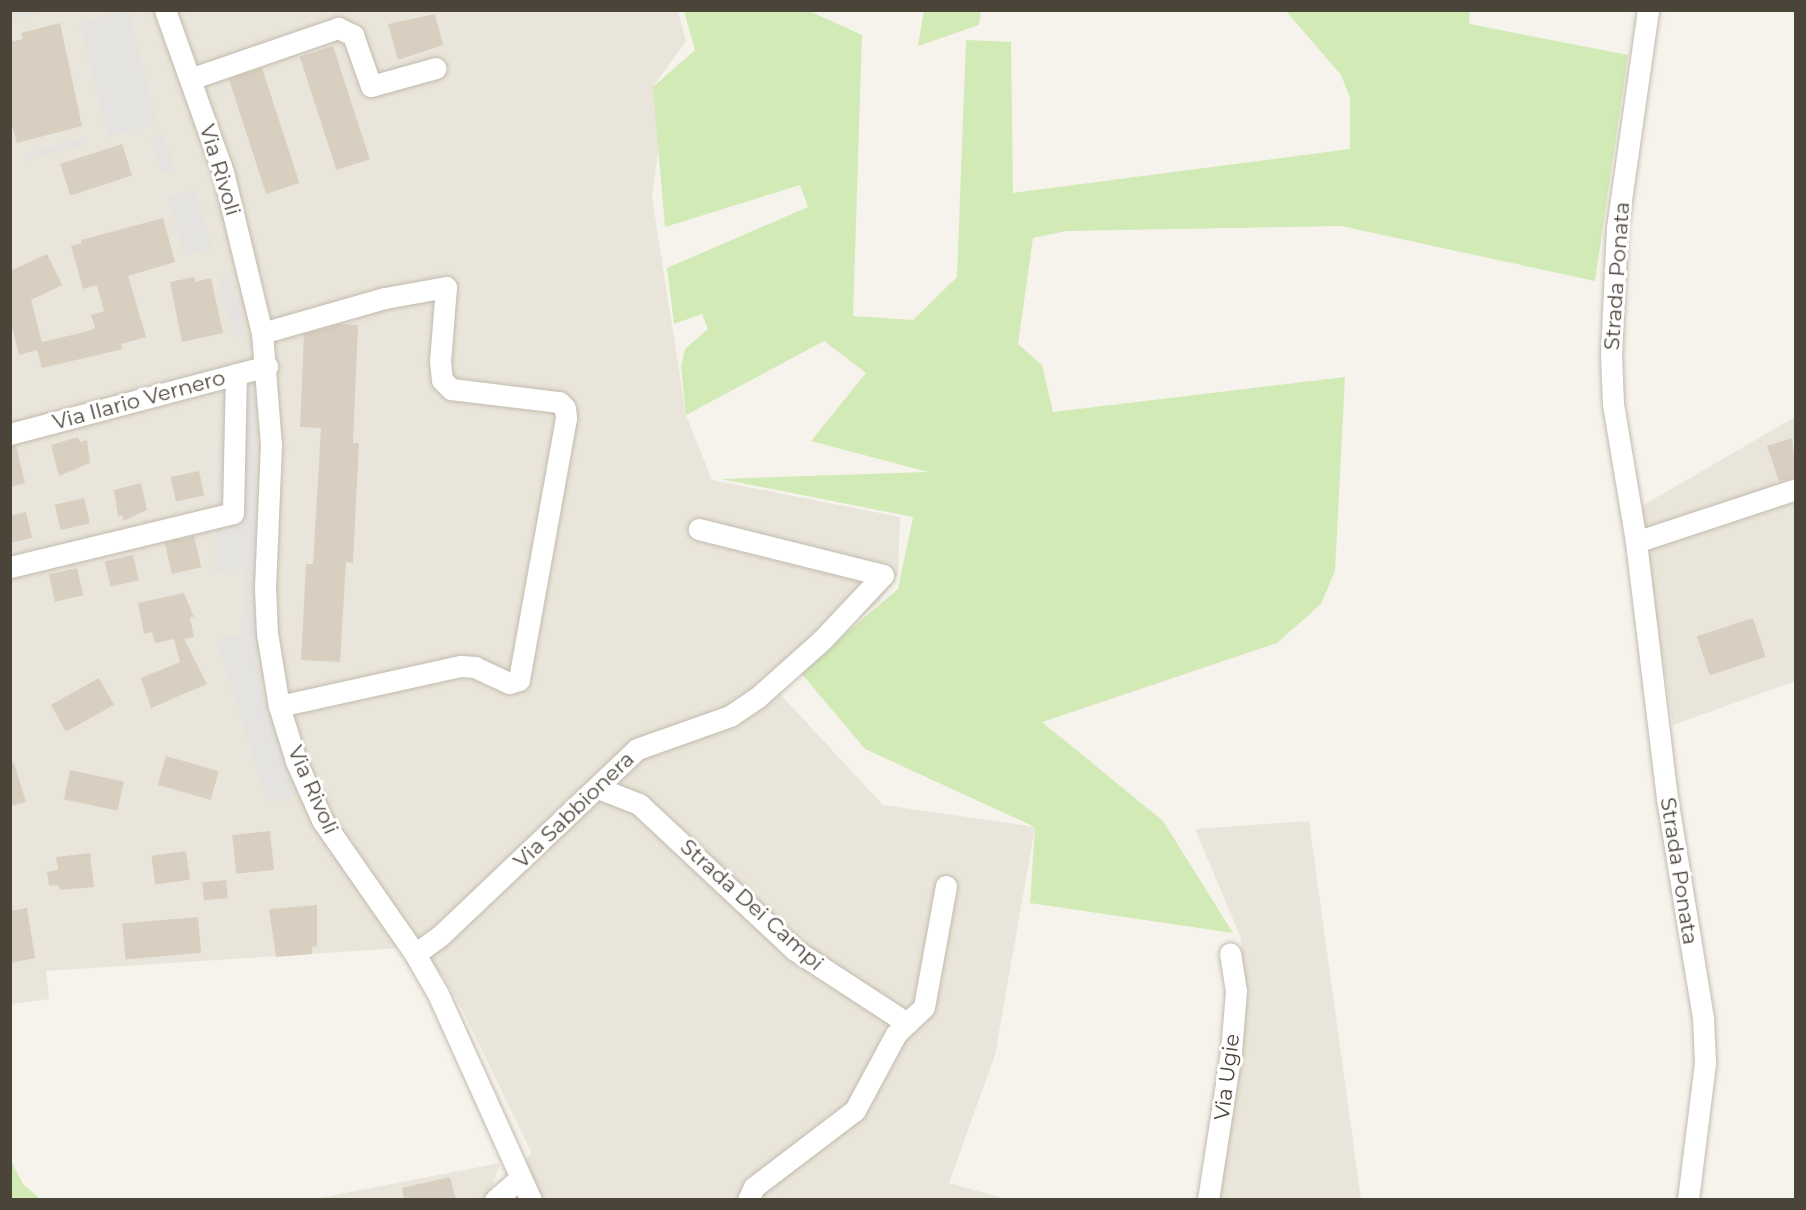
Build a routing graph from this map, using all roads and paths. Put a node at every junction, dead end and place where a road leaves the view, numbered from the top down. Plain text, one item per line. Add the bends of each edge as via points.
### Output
1 (165, 10) edge
2 (1648, 10) edge
3 (435, 68) dead end
4 (190, 79) junction
5 (262, 333) junction
6 (267, 366) junction
7 (236, 374) junction
8 (10, 434) edge
9 (1796, 489) edge
10 (699, 529) dead end
11 (1636, 542) junction
12 (10, 567) edge
13 (279, 706) junction
14 (598, 788) junction
15 (946, 886) dead end
16 (1230, 953) dead end
17 (415, 954) junction
18 (907, 1023) junction
19 (520, 1178) junction
20 (495, 1200) edge
21 (531, 1200) edge
22 (748, 1200) edge
23 (1208, 1200) edge
24 (1688, 1200) edge

1 - 4 street, Via Rivoli
2 - 11 street, Strada Ponata via 1617,228 1611,354 1614,413
3 - 4 street via 371,86 353,35 338,28
4 - 5 street, Via Rivoli via 223,172
5 - 6 street, Via Rivoli
5 - 13 street via 366,302 446,287 440,361 447,385 451,389 559,402 566,408 519,680 509,683 475,667 460,666
6 - 7 street, Via Ilario Vernero
6 - 13 street, Via Rivoli via 272,445 265,587 267,633
7 - 8 street, Via Ilario Vernero
7 - 12 street via 233,513
9 - 11 street
10 - 14 street, Via Sabbionera via 883,575 822,640 758,697 730,716 637,749
11 - 24 street, Strada Ponata via 1667,798 1703,1017 1705,1063
13 - 17 street, Via Rivoli via 296,761 322,820
14 - 17 street, Via Sabbionera via 441,935
14 - 18 street, Strada Dei Campi via 628,796 639,804 795,950
15 - 18 street via 924,1007
16 - 23 street, Via Ugie via 1236,991 1231,1052
17 - 19 street, Via Rivoli via 455,1031
18 - 22 street via 896,1034 855,1110 754,1187
19 - 20 street
19 - 21 street, Via Rivoli

